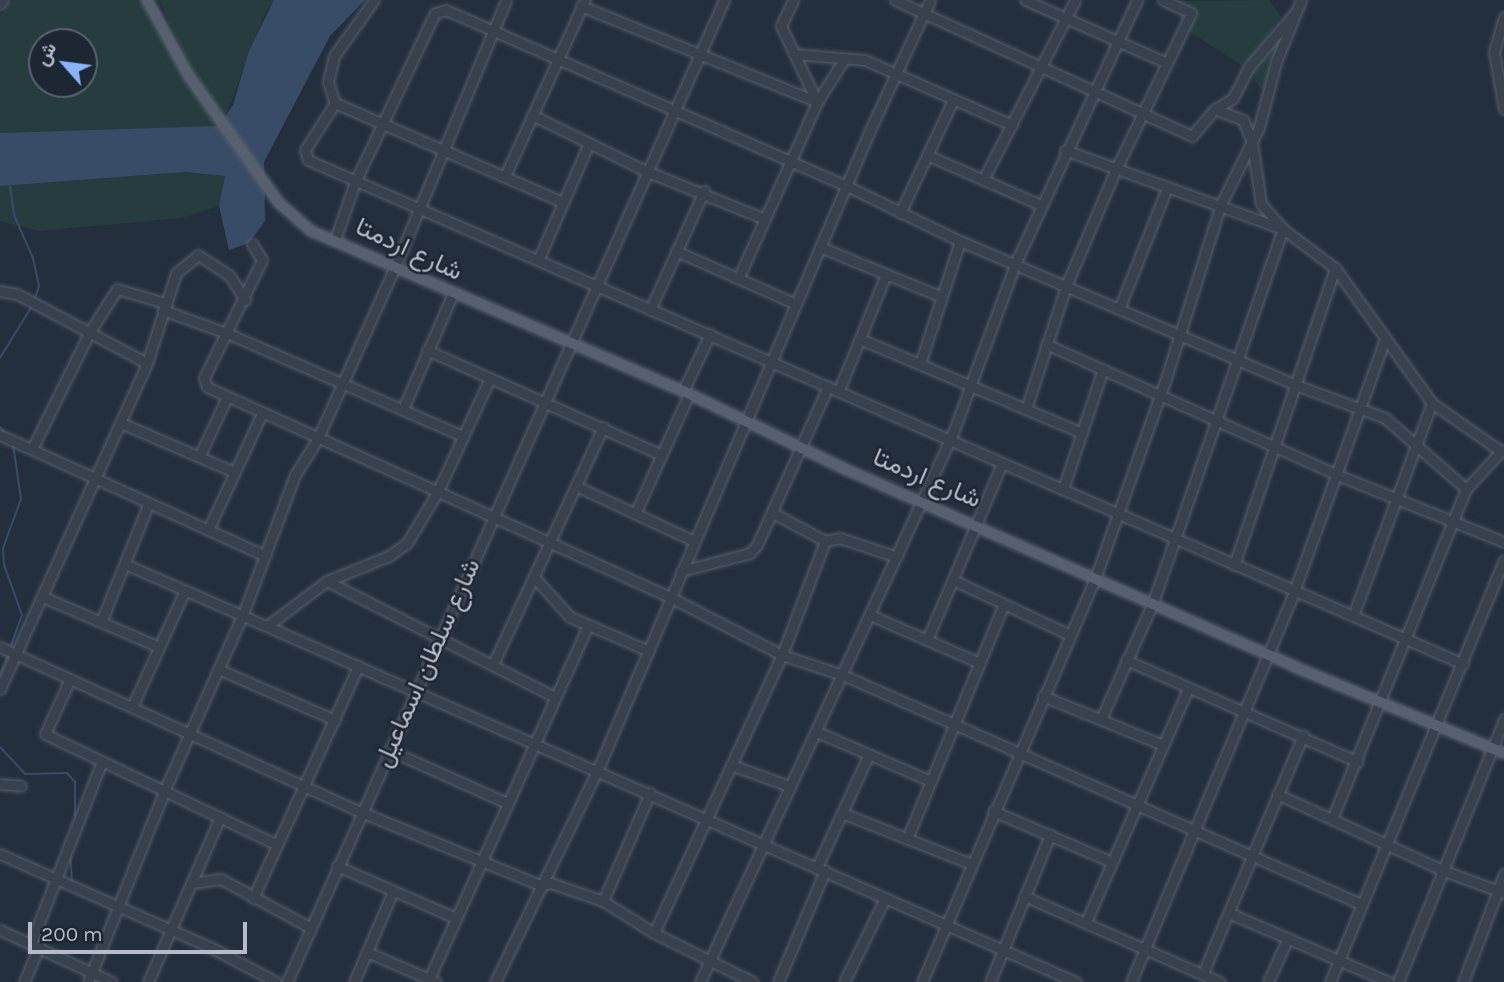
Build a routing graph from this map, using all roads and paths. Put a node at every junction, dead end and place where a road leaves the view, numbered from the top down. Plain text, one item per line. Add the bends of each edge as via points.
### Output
1 (147, 0) edge
2 (374, 0) edge
3 (506, 0) edge
4 (723, 0) edge
5 (793, 0) edge
6 (895, 0) edge
7 (930, 0) edge
8 (1025, 0) edge
9 (1075, 0) edge
10 (1138, 0) edge
11 (1163, 0) edge
12 (1301, 0) edge
13 (583, 3) edge
14 (1296, 11) junction
15 (923, 12) junction
16 (1504, 17) edge
17 (1064, 21) junction
18 (496, 29) junction
19 (1116, 42) junction
20 (700, 54) junction
21 (794, 54) junction
22 (558, 57) junction
23 (845, 58) junction
24 (1167, 63) junction
25 (1040, 67) junction
26 (896, 74) junction
27 (1091, 93) junction
28 (953, 100) junction
29 (817, 102) junction
30 (335, 103) junction
31 (674, 109) junction
32 (1215, 109) junction
33 (1504, 109) edge
34 (531, 115) junction
35 (1142, 115) junction
36 (384, 121) junction
37 (1012, 125) junction
38 (1252, 142) junction
39 (589, 143) junction
40 (444, 150) junction
41 (1065, 150) junction
42 (927, 155) junction
43 (790, 161) junction
44 (1115, 170) junction
45 (646, 171) junction
46 (505, 176) junction
47 (983, 180) junction
48 (355, 182) junction
49 (847, 186) junction
50 (1167, 188) junction
51 (704, 191) junction
52 (563, 202) junction
53 (1221, 204) junction
54 (1041, 205) junction
55 (419, 208) junction
56 (900, 213) junction
57 (765, 219) junction
58 (1283, 229) junction
59 (335, 240) junction
60 (960, 241) junction
61 (252, 244) dead end
62 (820, 247) junction
63 (676, 251) junction
64 (539, 258) junction
65 (1016, 262) junction
66 (395, 267) junction
67 (1335, 268) junction
68 (886, 274) junction
69 (738, 279) junction
70 (594, 282) junction
71 (1066, 286) junction
72 (0, 291) edge
73 (453, 293) junction
74 (942, 297) junction
75 (245, 300) junction
76 (796, 304) junction
77 (164, 307) junction
78 (1119, 309) junction
79 (650, 310) junction
80 (89, 333) junction
81 (229, 334) junction
82 (710, 334) junction
83 (1180, 335) junction
84 (860, 339) junction
85 (1384, 342) junction
86 (1046, 344) junction
87 (567, 345) junction
88 (427, 350) junction
89 (771, 360) junction
90 (1239, 360) junction
91 (147, 363) junction
92 (919, 364) junction
93 (1103, 369) junction
94 (490, 378) junction
95 (1296, 385) junction
96 (342, 386) junction
97 (828, 386) junction
98 (971, 386) junction
99 (839, 390) junction
100 (686, 392) junction
101 (1160, 393) junction
102 (227, 397) junction
103 (545, 401) junction
104 (1432, 403) junction
105 (1359, 407) junction
106 (403, 409) junction
107 (1026, 409) junction
108 (262, 414) junction
109 (1217, 418) junction
110 (746, 421) junction
111 (121, 423) junction
112 (603, 426) junction
113 (1082, 433) junction
114 (0, 435) edge
115 (462, 436) junction
116 (318, 438) junction
117 (950, 440) junction
118 (1414, 443) junction
119 (1274, 446) junction
120 (33, 447) junction
121 (801, 448) junction
122 (1501, 450) edge
123 (662, 454) junction
124 (199, 457) junction
125 (1003, 463) junction
126 (234, 472) junction
127 (1335, 474) junction
128 (93, 479) junction
129 (576, 486) junction
130 (1063, 489) junction
131 (1466, 489) junction
132 (438, 492) junction
133 (1396, 500) junction
134 (921, 502) junction
135 (148, 505) junction
136 (773, 513) junction
137 (635, 514) junction
138 (1119, 514) junction
139 (492, 517) junction
140 (1452, 523) junction
141 (978, 524) junction
142 (208, 530) junction
143 (1175, 539) junction
144 (694, 541) junction
145 (825, 541) junction
146 (1504, 542) edge
147 (549, 543) junction
148 (265, 556) junction
149 (897, 557) junction
150 (1504, 560) edge
151 (125, 564) junction
152 (1234, 565) junction
153 (681, 571) junction
154 (1096, 576) junction
155 (534, 577) junction
156 (953, 580) junction
157 (327, 581) junction
158 (1295, 589) junction
159 (185, 590) junction
160 (43, 597) junction
161 (670, 597) junction
162 (1153, 602) junction
163 (1004, 604) junction
164 (243, 614) junction
165 (870, 615) junction
166 (1353, 617) junction
167 (101, 622) junction
168 (267, 626) junction
169 (587, 626) junction
170 (1070, 635) junction
171 (440, 637) junction
172 (927, 640) junction
173 (1408, 641) junction
174 (0, 647) edge
175 (159, 647) junction
176 (649, 651) junction
177 (1267, 653) junction
178 (16, 654) junction
179 (782, 654) junction
180 (1126, 660) junction
181 (494, 662) junction
182 (980, 663) junction
183 (1463, 664) junction
184 (359, 666) junction
185 (218, 669) junction
186 (843, 675) junction
187 (70, 679) junction
188 (1188, 688) junction
189 (0, 689) edge
190 (415, 692) junction
191 (1044, 695) junction
192 (553, 696) junction
193 (1382, 705) junction
194 (132, 707) junction
195 (1245, 712) junction
196 (1101, 719) junction
197 (1504, 719) edge
198 (335, 720) junction
199 (954, 724) junction
200 (1437, 729) junction
201 (190, 732) junction
202 (817, 732) junction
203 (1303, 735) junction
204 (533, 742) junction
205 (1163, 746) junction
206 (1492, 748) junction
207 (389, 750) junction
208 (1504, 752) edge
209 (1018, 753) junction
210 (869, 754) junction
211 (102, 761) junction
212 (1357, 762) junction
213 (731, 765) junction
214 (598, 769) junction
215 (931, 781) junction
216 (0, 784) edge
217 (21, 786) dead end
218 (303, 786) junction
219 (789, 786) junction
220 (165, 789) junction
221 (650, 793) junction
222 (1276, 794) junction
223 (507, 803) junction
224 (1136, 806) junction
225 (993, 811) junction
226 (361, 812) junction
227 (842, 813) junction
228 (220, 817) junction
229 (706, 819) junction
230 (1332, 820) junction
231 (1195, 828) junction
232 (1050, 835) junction
233 (907, 839) junction
234 (276, 844) junction
235 (764, 844) junction
236 (1388, 845) junction
237 (0, 854) edge
238 (1250, 855) junction
239 (481, 861) junction
240 (1112, 862) junction
241 (970, 863) junction
242 (337, 866) junction
243 (821, 869) junction
244 (1442, 870) junction
245 (1504, 874) edge
246 (56, 881) junction
247 (192, 883) junction
248 (540, 885) junction
249 (393, 891) junction
250 (1501, 892) edge
251 (1024, 896) junction
252 (253, 898) junction
253 (885, 898) junction
254 (603, 901) junction
255 (1361, 904) junction
256 (116, 907) junction
257 (1228, 913) junction
258 (456, 918) junction
259 (1086, 922) junction
260 (945, 924) junction
261 (309, 928) junction
262 (170, 929) junction
263 (0, 930) edge
264 (654, 933) junction
265 (1287, 940) junction
266 (35, 944) junction
267 (1146, 947) junction
268 (1003, 949) junction
269 (367, 952) junction
270 (711, 959) junction
271 (1338, 963) junction
272 (91, 972) junction
273 (1203, 973) junction
274 (432, 980) edge
275 (24, 982) edge
276 (88, 982) edge
277 (112, 982) edge
278 (148, 982) edge
279 (276, 982) edge
280 (287, 982) edge
281 (354, 982) edge
282 (495, 982) edge
283 (700, 982) edge
284 (753, 982) edge
285 (778, 982) edge
286 (844, 982) edge
287 (922, 982) edge
288 (990, 982) edge
289 (1076, 982) edge
290 (1131, 982) edge
291 (1220, 982) edge
292 (1268, 982) edge
293 (1330, 982) edge
294 (1388, 982) edge
295 (1398, 982) edge
296 (1463, 982) edge

1 - 59 main road, شارع اردمتا via 172,49 279,204 292,219
2 - 30 street via 334,56 328,82
3 - 18 street
4 - 20 street, شارع سلطان اسماعيل
5 - 21 street via 781,26
6 - 15 street
7 - 15 street
8 - 17 street
9 - 17 street
10 - 19 street
11 - 24 street via 1191,13
12 - 14 street
13 - 20 street
13 - 22 street
14 - 32 street via 1249,67 1233,98
14 - 38 street
15 - 25 street
15 - 26 street
16 - 33 street via 1494,52
17 - 19 street
17 - 25 street
18 - 22 street
18 - 36 street via 446,10 435,13
18 - 40 street
19 - 24 street
19 - 27 street
20 - 29 street
20 - 31 street, شارع سلطان اسماعيل
21 - 23 street
21 - 29 street
22 - 31 street
22 - 34 street
23 - 26 street via 865,60
23 - 29 street
24 - 35 street
25 - 27 street
25 - 37 street
26 - 28 street
26 - 49 street
27 - 35 street
27 - 41 street
28 - 37 street
28 - 42 street
29 - 43 street
30 - 36 street
30 - 48 street via 304,156
31 - 43 street
31 - 45 street, شارع سلطان اسماعيل
32 - 35 street via 1192,136
32 - 38 street via 1243,120
34 - 39 street
34 - 46 street
35 - 44 street
36 - 40 street
36 - 48 street
37 - 47 street
38 - 53 street
38 - 58 street via 1261,204
39 - 45 street
39 - 52 street
40 - 46 street
40 - 55 street
41 - 44 street
41 - 54 street
42 - 47 street
42 - 56 street
43 - 49 street
43 - 57 street
44 - 50 street
44 - 71 street
45 - 51 street
45 - 70 street, شارع سلطان اسماعيل
46 - 52 street
47 - 54 street
48 - 55 street
48 - 59 street
49 - 56 street
49 - 62 street
50 - 53 street
50 - 78 street
51 - 57 street
51 - 63 street
52 - 64 street
53 - 58 street
53 - 83 street
54 - 65 street
55 - 64 street
55 - 66 street
56 - 60 street
57 - 69 street
58 - 67 street
58 - 90 street
59 - 66 main road, شارع اردمتا
60 - 65 street
60 - 74 street
61 - 75 street via 262,260
62 - 68 street
62 - 76 street
63 - 69 street
63 - 79 street
64 - 70 street
65 - 71 street
65 - 98 street
66 - 73 main road, شارع اردمتا
66 - 96 street
67 - 85 street
67 - 95 street
68 - 74 street
68 - 84 street
69 - 76 street
70 - 79 street
70 - 87 street, شارع سلطان اسماعيل
71 - 78 street
71 - 86 street
72 - 80 street via 18,294
73 - 87 main road, شارع اردمتا
73 - 88 street
74 - 92 street
75 - 77 street via 229,275 198,255 183,263
75 - 81 street
76 - 89 street
77 - 80 street via 117,289
77 - 81 street
77 - 91 street
78 - 83 street
79 - 82 street
80 - 91 street
80 - 120 street
81 - 96 street
81 - 102 street via 204,378 207,387
82 - 89 street
82 - 100 street
83 - 90 street
83 - 101 street
84 - 92 street
84 - 99 street
85 - 104 street
85 - 105 street
86 - 93 street
86 - 107 street
87 - 100 main road, شارع اردمتا
87 - 103 street, شارع سلطان اسماعيل
88 - 94 street
88 - 106 street
89 - 97 street
89 - 110 street
90 - 95 street
90 - 109 street
91 - 111 street
92 - 98 street
93 - 101 street
93 - 113 street
94 - 103 street
94 - 115 street
95 - 105 street
95 - 119 street
96 - 106 street
96 - 116 street
97 - 99 street
97 - 121 street
98 - 107 street
98 - 117 street
99 - 117 street
100 - 110 main road, شارع اردمتا
100 - 123 street
101 - 109 street
101 - 138 street
102 - 108 street
102 - 124 street
103 - 112 street
103 - 139 street, شارع سلطان اسماعيل
104 - 118 street
104 - 122 street
105 - 118 street via 1385,418
105 - 127 street
106 - 115 street
107 - 113 street
108 - 116 street
108 - 126 street
109 - 119 street
109 - 143 street
110 - 121 main road, شارع اردمتا
110 - 144 street
111 - 124 street
111 - 128 street
112 - 123 street
112 - 129 street
113 - 130 street
114 - 120 street
115 - 132 street
116 - 132 street
116 - 148 street via 295,475
117 - 125 street
117 - 134 street
118 - 131 street
118 - 133 street
119 - 127 street
119 - 152 street
120 - 128 street
121 - 134 main road, شارع اردمتا
121 - 136 street
122 - 131 street
123 - 137 street
124 - 126 street
125 - 130 street
125 - 141 street
126 - 142 street
127 - 133 street
127 - 158 street
128 - 135 street
128 - 160 street
129 - 137 street
129 - 147 street
130 - 138 street
131 - 140 street
132 - 139 street
132 - 157 street via 398,550
133 - 140 street
133 - 166 street
134 - 141 main road, شارع اردمتا
134 - 149 street
135 - 142 street
135 - 151 street
136 - 145 street
136 - 153 street via 750,554
137 - 144 street
138 - 143 street
138 - 154 street
139 - 147 street
139 - 171 street, شارع سلطان اسماعيل
140 - 146 street
140 - 173 street
141 - 154 main road, شارع اردمتا
141 - 156 street
142 - 148 street
143 - 152 street
143 - 162 street
144 - 153 street
145 - 149 street via 840,538
145 - 179 street
147 - 155 street
147 - 161 street
148 - 164 street
149 - 165 street
150 - 183 street
151 - 159 street
151 - 167 street
152 - 158 street
153 - 161 street
154 - 162 main road, شارع اردمتا
154 - 170 street
155 - 169 street via 559,609
155 - 181 street
156 - 163 street
156 - 172 street
157 - 168 street
157 - 171 street
158 - 166 street
158 - 177 street
159 - 164 street
159 - 175 street
160 - 167 street
160 - 178 street
161 - 176 street
161 - 179 street
162 - 177 main road, شارع اردمتا
162 - 180 street
163 - 170 street
163 - 182 street
164 - 168 street
164 - 185 street
165 - 172 street
165 - 186 street
166 - 173 street
167 - 175 street
168 - 184 street
169 - 176 street
169 - 192 street
170 - 191 street
171 - 181 street
171 - 190 street, شارع سلطان اسماعيل
172 - 182 street
173 - 183 street
173 - 193 street
174 - 178 street
175 - 194 street
176 - 214 street
177 - 193 main road, شارع اردمتا
177 - 195 street
178 - 187 street
178 - 189 street
179 - 186 street
179 - 213 street
180 - 188 street
180 - 196 street
181 - 192 street
182 - 199 street
183 - 200 street
184 - 190 street
184 - 198 street
185 - 198 street
185 - 201 street
186 - 199 street
186 - 202 street
187 - 194 street
187 - 211 street via 45,734
188 - 195 street
188 - 205 street
190 - 204 street
190 - 207 street, شارع سلطان اسماعيل
191 - 196 street
191 - 209 street
192 - 204 street
193 - 200 main road, شارع اردمتا
193 - 212 street
194 - 201 street
195 - 203 street
195 - 231 street
196 - 205 street
197 - 206 street
198 - 218 street
199 - 209 street
199 - 215 street
200 - 206 main road, شارع اردمتا
200 - 236 street
201 - 218 street
201 - 220 street
202 - 210 street
202 - 219 street
203 - 212 street
203 - 222 street
204 - 214 street
204 - 223 street
205 - 224 street
206 - 208 main road, شارع اردمتا
206 - 244 street
207 - 223 street
207 - 226 street, شارع سلطان اسماعيل
209 - 224 street
209 - 225 street
210 - 215 street
210 - 227 street
211 - 220 street
211 - 246 street via 88,786
212 - 230 street
213 - 219 street
213 - 229 street
214 - 221 street
214 - 248 street
215 - 233 street
216 - 217 street
218 - 226 street
218 - 234 street
219 - 235 street
220 - 228 street
220 - 256 street
221 - 229 street
221 - 254 street
222 - 230 street
222 - 238 street
223 - 239 street
224 - 231 street
224 - 240 street
225 - 232 street
225 - 241 street
226 - 239 street
226 - 242 street, شارع سلطان اسماعيل
227 - 233 street
227 - 243 street
228 - 234 street
228 - 247 street
229 - 235 street
229 - 264 street
230 - 236 street
231 - 238 street
231 - 267 street
232 - 240 street
232 - 251 street
233 - 241 street
234 - 252 street
235 - 243 street
235 - 270 street
236 - 244 street
236 - 255 street
237 - 246 street
238 - 255 street
238 - 257 street
239 - 248 street
239 - 258 street
240 - 259 street
241 - 260 street
242 - 249 street
242 - 261 street, شارع سلطان اسماعيل
243 - 253 street
243 - 285 street
244 - 250 street
244 - 295 street
245 - 250 street
246 - 256 street
246 - 266 street
247 - 252 street via 213,877
247 - 262 street
248 - 254 street via 551,883
248 - 282 street
249 - 258 street
249 - 269 street
250 - 296 street
251 - 259 street
251 - 268 street
252 - 261 street
253 - 260 street
253 - 286 street
254 - 264 street
255 - 271 street
256 - 262 street
256 - 272 street
257 - 265 street
257 - 273 street
258 - 274 street
259 - 267 street
260 - 268 street
260 - 287 street
261 - 280 street, شارع سلطان اسماعيل
262 - 278 street
262 - 279 street
263 - 266 street
264 - 270 street
265 - 271 street
265 - 292 street
266 - 272 street
266 - 275 street
267 - 273 street
267 - 290 street
268 - 288 street
268 - 289 street
269 - 274 street
269 - 281 street
270 - 283 street
270 - 284 street
271 - 293 street
271 - 294 street
272 - 276 street
272 - 277 street
273 - 291 street

